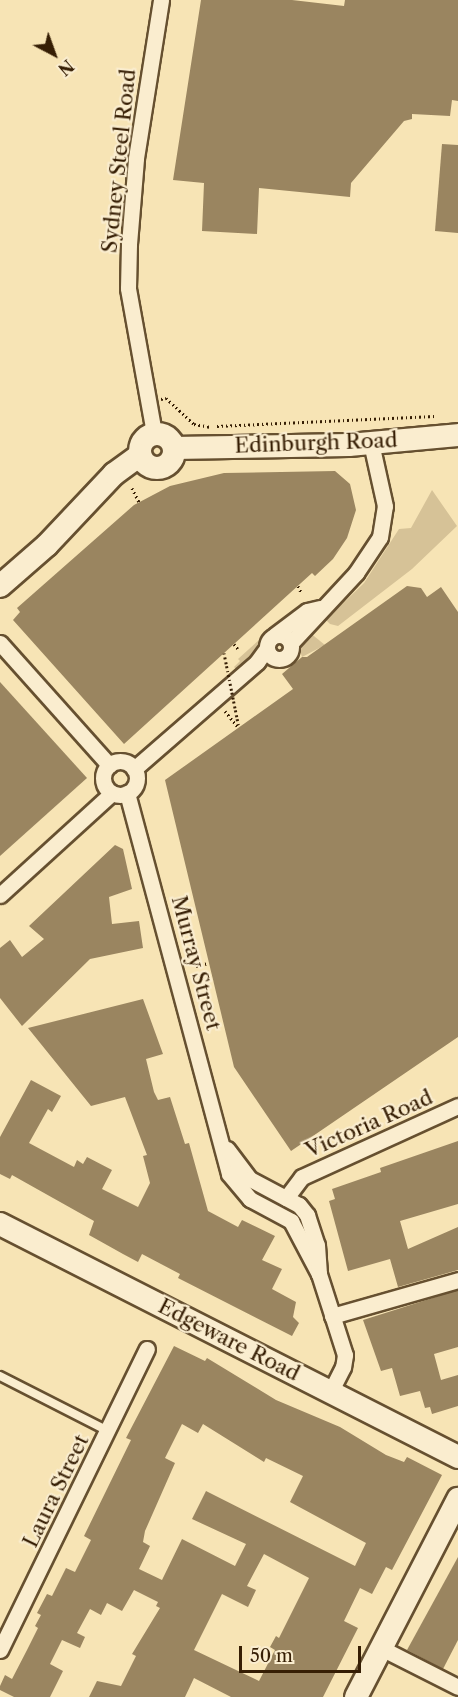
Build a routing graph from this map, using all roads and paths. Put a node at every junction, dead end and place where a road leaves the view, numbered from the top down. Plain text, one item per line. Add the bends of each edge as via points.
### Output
1 (161, 0) edge
2 (148, 401) junction
3 (447, 415) dead end
4 (154, 433) junction
5 (458, 435) edge
6 (371, 443) junction
7 (174, 448) junction
8 (140, 455) junction
9 (132, 488) dead end
10 (139, 502) dead end
11 (0, 586) edge
12 (298, 586) dead end
13 (301, 592) dead end
14 (320, 608) junction
15 (271, 641) junction
16 (0, 643) edge
17 (291, 643) junction
18 (234, 644) dead end
19 (238, 649) dead end
20 (224, 653) dead end
21 (225, 711) dead end
22 (109, 765) junction
23 (134, 769) junction
24 (120, 793) junction
25 (0, 895) edge
26 (208, 963) dead end
27 (196, 966) dead end
28 (458, 1106) edge
29 (224, 1145) junction
30 (286, 1198) junction
31 (0, 1224) edge
32 (319, 1274) junction
33 (458, 1280) edge
34 (332, 1316) junction
35 (147, 1349) dead end
36 (0, 1376) edge
37 (331, 1391) junction
38 (109, 1431) junction
39 (458, 1457) edge
40 (458, 1499) edge
41 (381, 1648) junction
42 (0, 1650) edge
43 (458, 1687) edge
44 (356, 1697) edge

1 - 2 street, Sydney Steel Road via 136,158 129,244 129,288
2 - 3 path via 166,398 194,424 209,427
2 - 4 street, Sydney Steel Road
4 - 7 street via 169,438
4 - 8 street via 141,444
5 - 6 street, Edinburgh Road
6 - 7 street, Edinburgh Road
6 - 14 street via 385,506 380,537 356,573
7 - 8 street via 172,459 157,468 146,464
8 - 11 street via 114,474 47,545
9 - 10 path
12 - 13 path
14 - 15 street via 306,611
14 - 17 street
15 - 17 street via 283,635
15 - 17 street via 270,655 281,659 289,655
15 - 23 street via 257,662
16 - 22 street
18 - 19 path
20 - 21 path, bridge via 239,728
22 - 23 street via 120,761
22 - 24 street via 103,780
23 - 24 street via 137,780
24 - 25 street
24 - 29 street, Murray Street
26 - 27 path
28 - 30 street, Victoria Road via 302,1177
29 - 30 street, Murray Street via 250,1179
29 - 32 street, Murray Street via 229,1174 237,1188 294,1226
30 - 32 street via 306,1215 317,1245
31 - 37 street, Edgeware Road
32 - 34 street
33 - 34 street
34 - 37 street via 345,1361
35 - 38 street, Laura Street
36 - 38 lane
37 - 39 street, Edgeware Road
38 - 42 street, Laura Street
40 - 41 street
41 - 43 street
41 - 44 street

